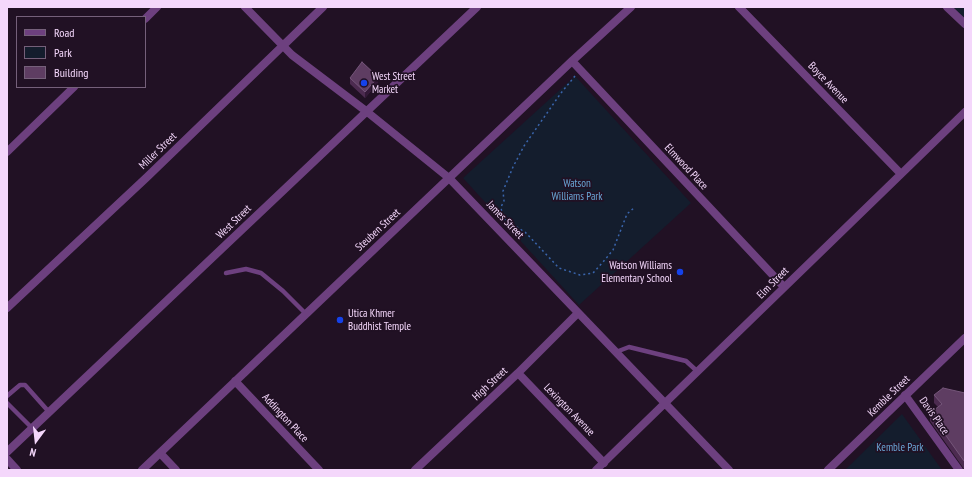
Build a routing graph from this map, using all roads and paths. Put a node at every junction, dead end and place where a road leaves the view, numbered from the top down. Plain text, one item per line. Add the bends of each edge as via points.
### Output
1 (157, 7) edge
2 (245, 7) edge
3 (323, 7) edge
4 (477, 7) edge
5 (631, 7) edge
6 (739, 7) edge
7 (947, 7) edge
8 (146, 18) edge
9 (965, 24) edge
10 (282, 46) junction
11 (572, 61) junction
12 (575, 76) dead end
13 (73, 88) edge
14 (366, 111) junction
15 (965, 112) edge
16 (7, 152) edge
17 (902, 174) junction
18 (449, 178) junction
19 (635, 207) dead end
20 (226, 273) dead end
21 (784, 287) junction
22 (7, 308) edge
23 (578, 313) junction
24 (306, 314) junction
25 (965, 338) edge
26 (616, 352) junction
27 (698, 372) junction
28 (518, 373) junction
29 (235, 381) junction
30 (905, 395) junction
31 (7, 396) edge
32 (7, 403) edge
33 (666, 404) junction
34 (49, 412) junction
35 (32, 428) junction
36 (7, 452) edge
37 (160, 453) junction
38 (7, 459) edge
39 (604, 462) junction
40 (17, 470) edge
41 (142, 470) edge
42 (176, 470) edge
43 (319, 470) edge
44 (415, 470) edge
45 (596, 470) edge
46 (729, 470) edge
47 (828, 470) edge
48 (959, 470) edge

1 - 8 street
2 - 10 street, James Street
3 - 10 street, Miller Street
4 - 14 street, West Street
5 - 11 street, Steuben Street
6 - 17 street, Boyce Avenue
7 - 9 street
10 - 14 street, James Street
10 - 22 street, Miller Street
11 - 18 street, Steuben Street
11 - 21 street, Elmwood Place
12 - 19 path via 532,135 513,167 503,191 502,215 526,233 559,268 580,275 593,273 613,250 627,214
13 - 16 street
14 - 18 street, James Street
14 - 34 street, West Street
15 - 17 street, Elm Street
17 - 21 street, Elm Street
18 - 23 street, James Street
18 - 24 street, Steuben Street
20 - 24 lane via 246,270 261,272
21 - 27 street, Elm Street
23 - 26 street, James Street
23 - 28 street, High Street
24 - 29 street, Steuben Street
25 - 30 street, Kemble Street
26 - 27 lane via 629,347 686,361
26 - 33 street, James Street
27 - 33 street, Elm Street
28 - 39 street, Lexington Avenue
28 - 44 street, High Street
29 - 37 street, Steuben Street
29 - 43 street, Addington Place
30 - 47 street, Kemble Street
30 - 48 street, Davis Place
31 - 34 lane via 20,385 25,386
32 - 35 lane
33 - 39 street, Elm Street
33 - 46 street, James Street
34 - 35 street, West Street
35 - 36 street, West Street
37 - 41 street, Steuben Street
37 - 42 street
38 - 40 street
39 - 45 street, Elm Street

